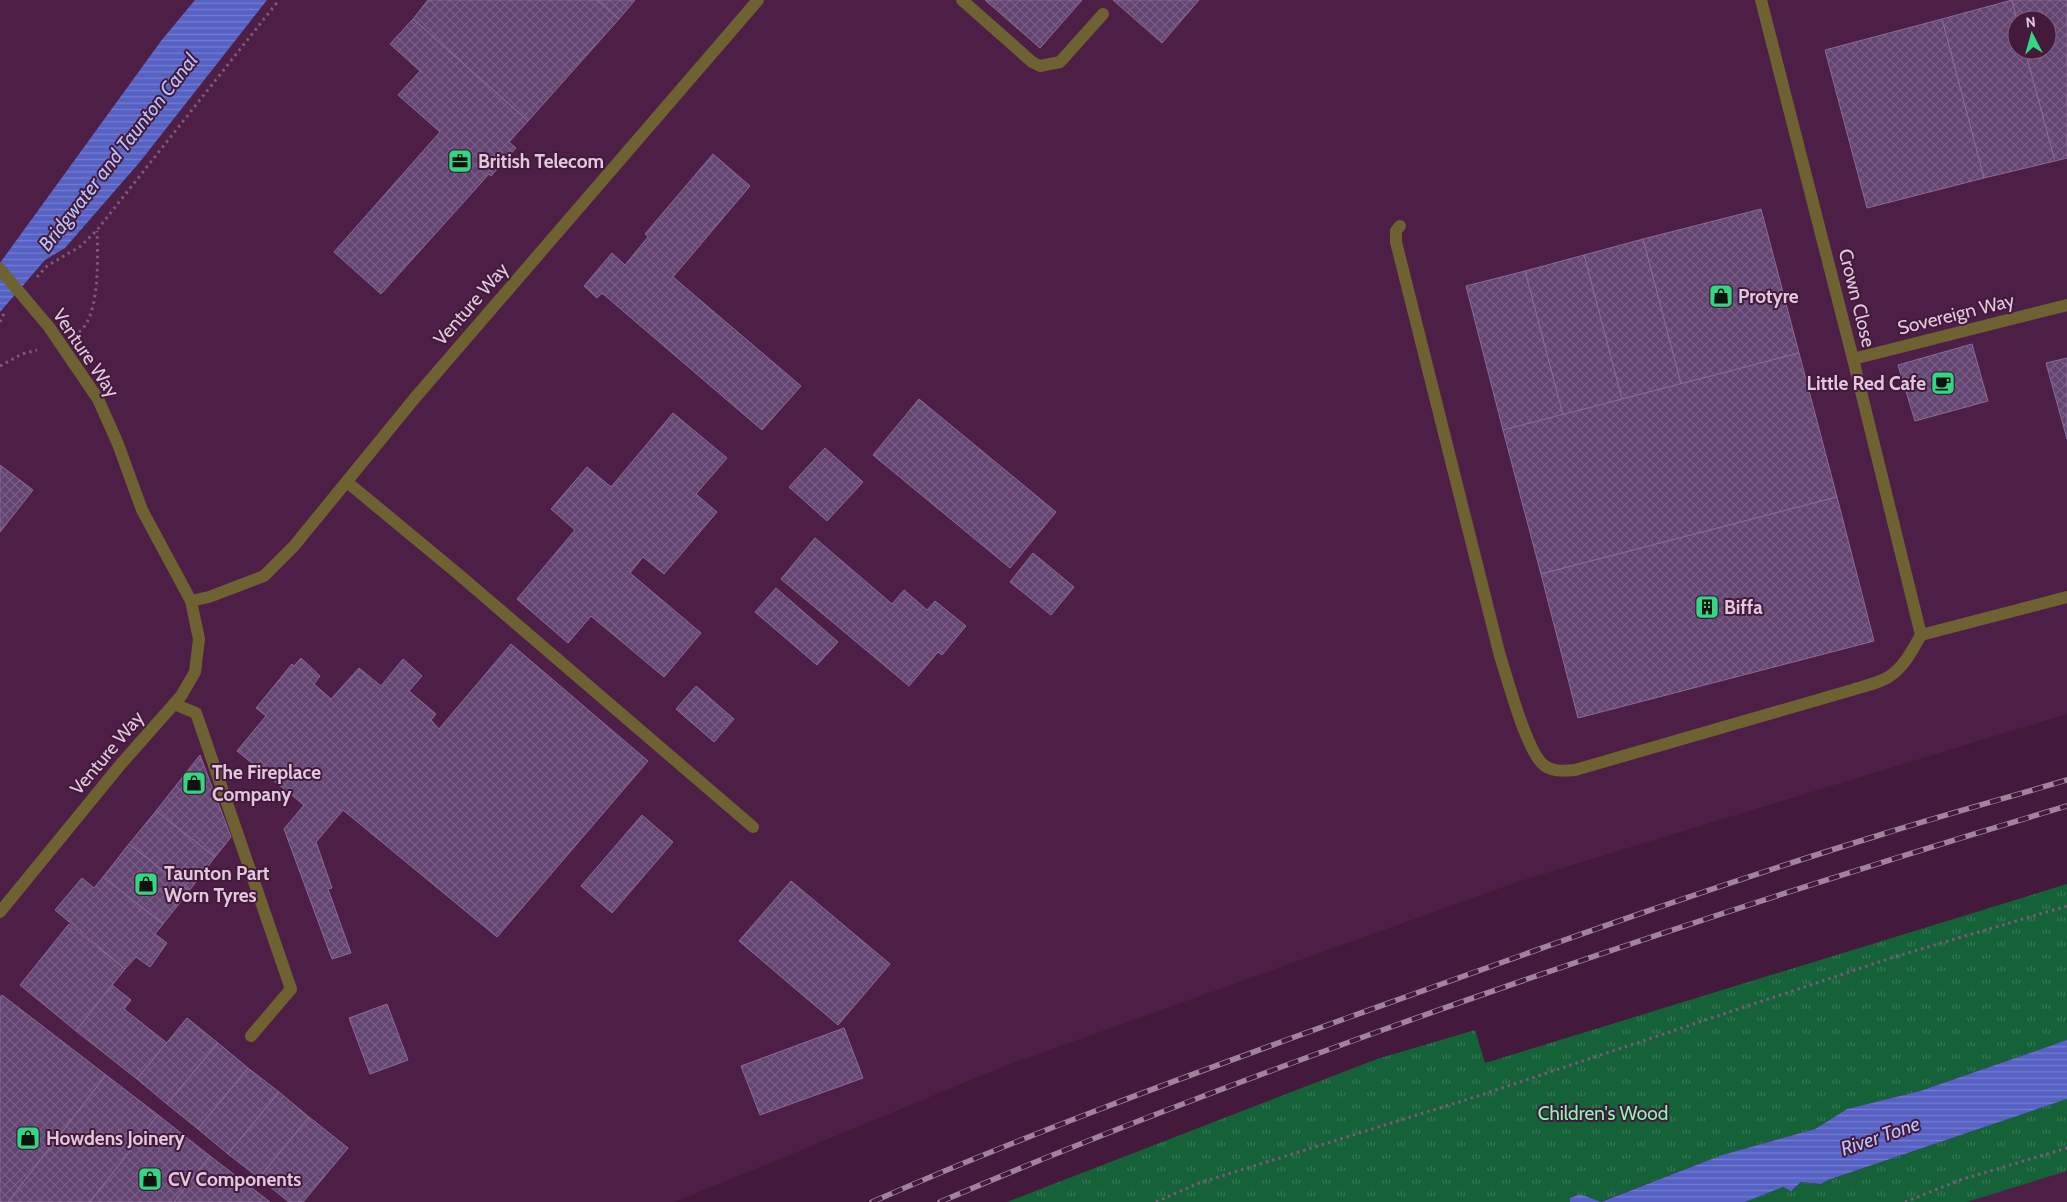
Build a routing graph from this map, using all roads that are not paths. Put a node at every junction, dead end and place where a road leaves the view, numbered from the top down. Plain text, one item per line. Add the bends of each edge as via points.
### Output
1 (758, 0) edge
2 (962, 0) edge
3 (1760, 0) edge
4 (1103, 14) dead end
5 (1400, 226) dead end
6 (0, 268) edge
7 (2067, 304) edge
8 (1853, 359) junction
9 (347, 482) junction
10 (2067, 597) edge
11 (191, 601) junction
12 (1921, 635) junction
13 (174, 704) junction
14 (753, 827) dead end
15 (0, 912) edge
16 (251, 1036) dead end

1 - 9 street, Venture Way via 414,399
2 - 4 street via 1040,66 1060,62
3 - 8 street, Crown Close
5 - 12 street via 1396,231 1396,242 1500,656 1521,720 1537,758 1546,766 1556,771 1575,770 1852,690 1889,677 1900,667
6 - 11 street, Venture Way via 48,327 98,399 142,510
7 - 8 street, Sovereign Way
8 - 12 street, Crown Close
9 - 11 street, Venture Way via 294,546 264,576
9 - 14 street
10 - 12 street
11 - 13 street, Venture Way via 199,639 195,672
13 - 15 street, Venture Way
13 - 16 street via 196,713 291,989

